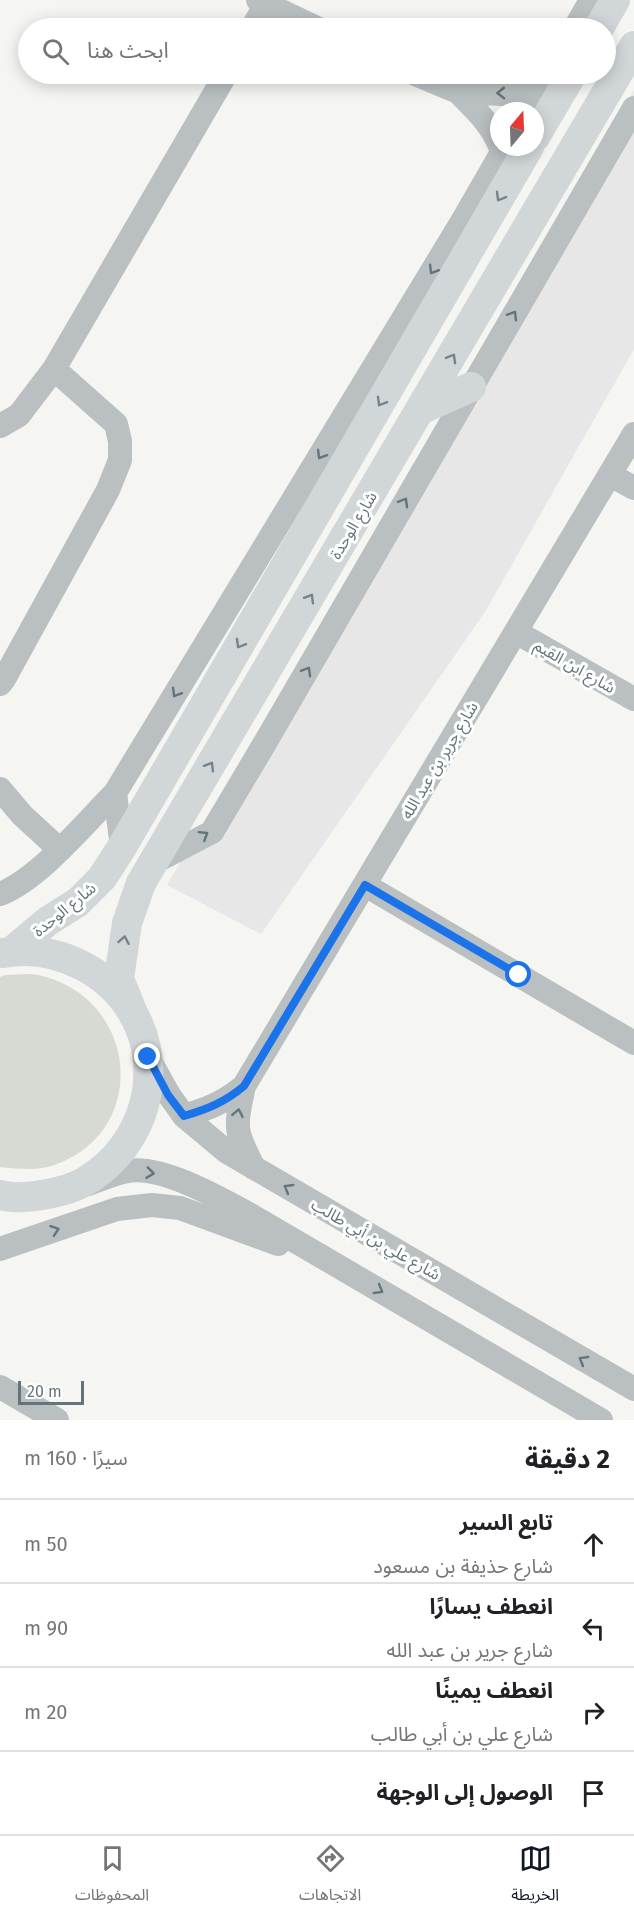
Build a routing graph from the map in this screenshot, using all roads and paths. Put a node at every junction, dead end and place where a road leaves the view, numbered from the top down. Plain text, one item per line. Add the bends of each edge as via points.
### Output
1 (262, 2) edge
2 (256, 18) edge
3 (296, 18) edge
4 (634, 46) edge
5 (616, 77) edge
6 (220, 84) edge
7 (439, 84) edge
8 (535, 84) edge
9 (542, 84) edge
10 (566, 84) edge
11 (612, 84) edge
12 (458, 92) junction
13 (531, 102) edge
14 (634, 108) edge
15 (544, 122) edge
16 (490, 126) edge
17 (502, 156) edge
18 (504, 156) edge
19 (464, 220) junction
20 (463, 261) junction
21 (54, 369) junction
22 (471, 387) junction
23 (422, 410) junction
24 (0, 426) edge
25 (634, 434) edge
26 (610, 475) junction
27 (634, 488) edge
28 (516, 632) junction
29 (0, 684) edge
30 (634, 699) edge
31 (0, 789) edge
32 (115, 793) junction
33 (122, 847) junction
34 (60, 850) junction
35 (153, 863) junction
36 (365, 885) junction
37 (0, 894) edge
38 (5, 953) edge
39 (134, 1016) junction
40 (634, 1043) edge
41 (148, 1057) junction
42 (244, 1086) junction
43 (184, 1116) junction
44 (254, 1168) junction
45 (74, 1188) junction
46 (1, 1197) edge
47 (0, 1249) edge
48 (344, 1269) junction
49 (0, 1387) edge
50 (634, 1389) edge
51 (53, 1419) edge
52 (601, 1420) edge

1 - 2 street
1 - 3 street
5 -> 4 main road, شارع الوحدة
6 - 21 street
7 - 12 street
8 -> 12 street via 502,94
9 - 13 street
10 - 15 main road
23 -> 11 main road, شارع الوحدة
12 - 16 street
22 -> 14 street
17 - 19 street
18 -> 20 main road, شارع الوحدة
19 - 20 main road
19 -> 32 street
20 -> 33 main road, شارع الوحدة
21 - 24 street via 19,415
21 - 29 street via 116,424 120,460 108,490
22 - 23 main road
35 -> 22 street via 212,832
35 -> 23 main road, شارع الوحدة
25 - 26 street, شارع جرير بن عبد الله
26 - 27 street
26 - 28 street, شارع جرير بن عبد الله
28 - 30 street, شارع ابن القيم
28 - 36 street, شارع جرير بن عبد الله
31 - 34 street
32 - 33 street
32 - 34 street
33 - 38 main road, شارع الوحدة via 102,878 78,902
34 - 37 street via 16,888
39 -> 35 main road, شارع الوحدة via 119,978 121,954 141,883
36 - 40 street
36 - 42 street, شارع جرير بن عبد الله
38 - 39 main road via 40,952 69,959 95,973 117,992
39 - 41 main road
41 - 43 street, شارع علي بن أبي طالب
41 - 45 main road via 146,1100 124,1149 102,1172
42 - 43 street, شارع جرير بن عبد الله via 228,1100
44 -> 42 street, شارع جرير بن عبد الله via 239,1138 236,1122
43 - 44 street, شارع علي بن أبي طالب via 226,1152
50 -> 44 street, شارع علي بن أبي طالب
45 - 46 main road via 54,1194
45 -> 48 street via 129,1170 157,1173 216,1197
47 -> 48 street via 117,1209 152,1205 194,1212
48 -> 52 street
49 - 51 street

